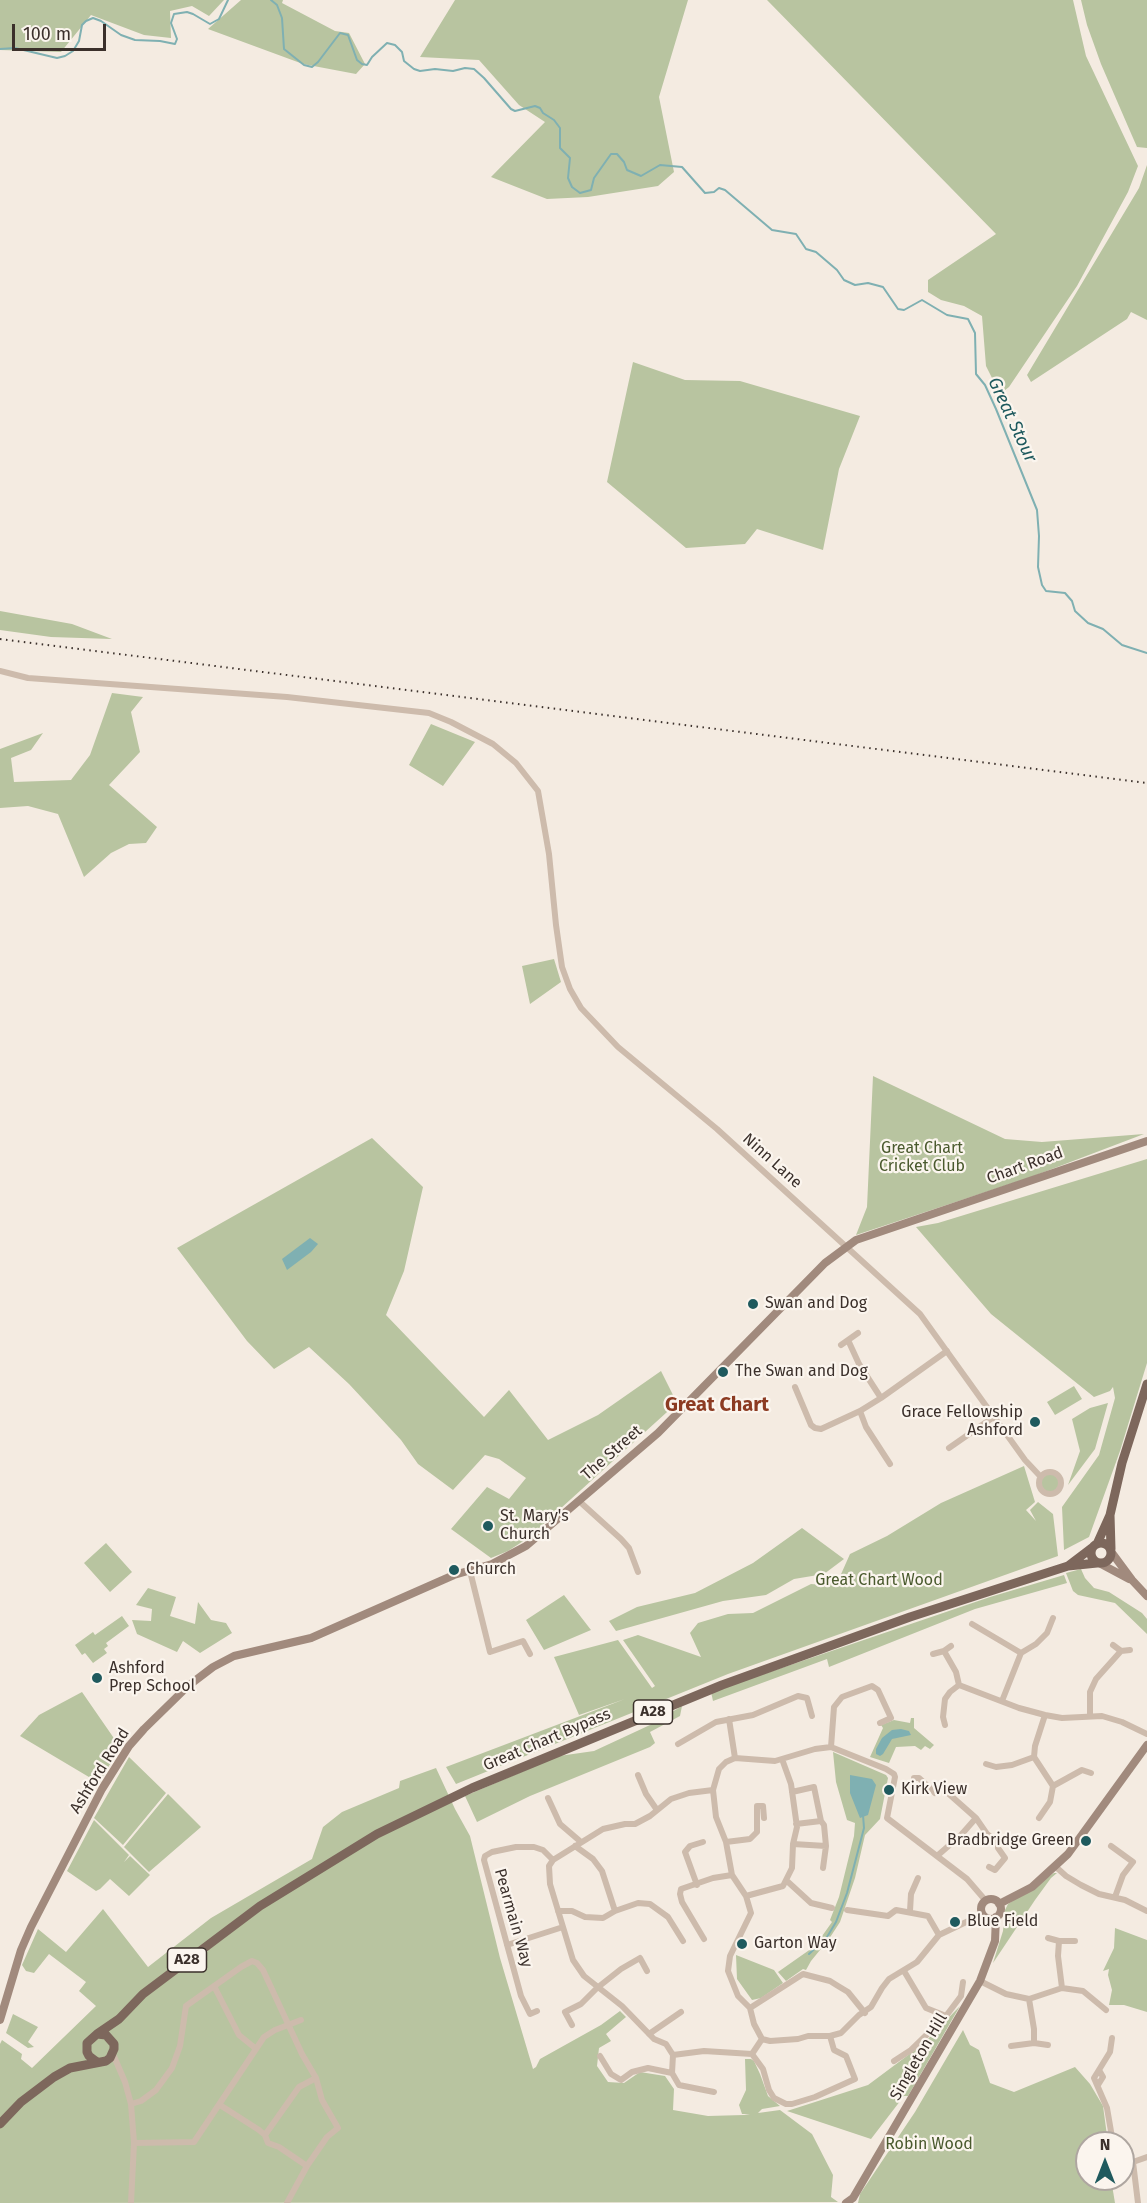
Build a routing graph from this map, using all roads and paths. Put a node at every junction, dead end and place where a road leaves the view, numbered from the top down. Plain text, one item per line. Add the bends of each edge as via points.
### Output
1 (0, 671) edge
2 (1147, 1141) edge
3 (846, 1247) junction
4 (858, 1333) dead end
5 (848, 1340) junction
6 (841, 1345) dead end
7 (947, 1351) junction
8 (1147, 1384) edge
9 (795, 1387) dead end
10 (800, 1396) junction
11 (881, 1398) junction
12 (792, 1399) dead end
13 (860, 1411) junction
14 (995, 1416) junction
15 (949, 1448) dead end
16 (891, 1464) dead end
17 (1040, 1476) dead end
18 (579, 1502) junction
19 (1110, 1515) junction
20 (1095, 1546) junction
21 (1111, 1551) junction
22 (1099, 1563) junction
23 (1068, 1566) junction
24 (470, 1571) junction
25 (638, 1572) dead end
26 (454, 1575) joint
27 (1132, 1580) junction
28 (1147, 1596) edge
29 (1053, 1618) dead end
30 (972, 1624) dead end
31 (1113, 1645) dead end
32 (951, 1646) dead end
33 (1130, 1650) dead end
34 (944, 1651) junction
35 (1121, 1651) junction
36 (1021, 1653) junction
37 (530, 1654) dead end
38 (933, 1654) dead end
39 (959, 1685) junction
40 (1002, 1701) junction
41 (1045, 1715) junction
42 (812, 1716) dead end
43 (1090, 1716) junction
44 (729, 1719) junction
45 (880, 1723) dead end
46 (945, 1725) dead end
47 (1147, 1734) edge
48 (678, 1744) dead end
49 (1147, 1745) edge
50 (831, 1747) junction
51 (1034, 1757) junction
52 (735, 1758) junction
53 (1144, 1759) edge
54 (782, 1760) junction
55 (986, 1764) dead end
56 (996, 1767) junction
57 (1091, 1773) dead end
58 (994, 1775) dead end
59 (638, 1776) dead end
60 (914, 1778) dead end
61 (1053, 1786) junction
62 (713, 1790) junction
63 (792, 1792) junction
64 (548, 1798) dead end
65 (657, 1810) junction
66 (764, 1818) dead end
67 (976, 1818) junction
68 (1039, 1818) dead end
69 (821, 1821) junction
70 (796, 1824) junction
71 (703, 1842) dead end
72 (726, 1842) junction
73 (578, 1844) junction
74 (793, 1844) junction
75 (826, 1846) junction
76 (1111, 1846) dead end
77 (937, 1856) junction
78 (553, 1860) junction
79 (989, 1867) dead end
80 (1056, 1867) junction
81 (823, 1868) dead end
82 (732, 1875) junction
83 (918, 1878) dead end
84 (787, 1881) junction
85 (697, 1885) junction
86 (746, 1896) junction
87 (1114, 1897) junction
88 (986, 1901) junction
89 (999, 1904) junction
90 (832, 1908) dead end
91 (847, 1910) dead end
92 (558, 1911) junction
93 (615, 1911) junction
94 (910, 1911) junction
95 (1147, 1911) edge
96 (983, 1914) junction
97 (996, 1917) junction
98 (564, 1929) junction
99 (939, 1935) junction
100 (1048, 1938) dead end
101 (704, 1939) dead end
102 (683, 1941) dead end
103 (1059, 1941) junction
104 (1075, 1941) dead end
105 (507, 1945) junction
106 (647, 1971) dead end
107 (904, 1971) junction
108 (980, 1981) junction
109 (963, 1982) dead end
110 (214, 1986) junction
111 (597, 1988) junction
112 (1062, 1988) junction
113 (1029, 1999) junction
114 (750, 2008) junction
115 (1106, 2010) dead end
116 (537, 2011) dead end
117 (681, 2012) dead end
118 (865, 2013) junction
119 (946, 2016) junction
120 (119, 2019) junction
121 (0, 2020) edge
122 (301, 2020) dead end
123 (288, 2025) junction
124 (572, 2025) dead end
125 (97, 2034) junction
126 (649, 2034) junction
127 (830, 2036) junction
128 (1112, 2038) dead end
129 (762, 2039) junction
130 (112, 2040) junction
131 (1034, 2043) junction
132 (1048, 2045) dead end
133 (1011, 2046) dead end
134 (86, 2047) junction
135 (255, 2048) junction
136 (113, 2054) junction
137 (752, 2054) junction
138 (673, 2055) junction
139 (600, 2056) dead end
140 (894, 2061) dead end
141 (99, 2062) junction
142 (70, 2068) junction
143 (120, 2072) junction
144 (672, 2073) junction
145 (316, 2078) junction
146 (714, 2092) dead end
147 (131, 2104) junction
148 (220, 2105) junction
149 (0, 2124) edge
150 (1111, 2131) edge
151 (265, 2135) junction
152 (134, 2143) junction
153 (307, 2166) junction
154 (1135, 2178) edge
155 (131, 2203) edge
156 (287, 2203) edge
157 (846, 2203) edge
158 (1138, 2203) edge

1 - 3 street, Ninn Lane via 28,678 287,697 429,713 493,744 516,763 538,791 562,967 581,1008 618,1047 717,1129
2 - 3 street, Chart Road via 856,1240
3 - 7 street, Ninn Lane via 920,1314
3 - 18 street, The Street via 825,1263 658,1433
4 - 5 street
5 - 6 street
5 - 11 street
7 - 11 street
7 - 14 street, Ninn Lane
8 - 19 main road, Great Chart Bypass / A28
9 - 10 street
10 - 12 street
10 - 13 street via 815,1428
11 - 13 street
13 - 16 street via 883,1459
14 - 15 street
14 - 17 street, Ninn Lane
18 - 24 street, The Street via 526,1546
18 - 25 street via 629,1548
19 - 20 main road, Great Chart Bypass / A28
19 - 21 main road, Great Chart Bypass / A28
20 - 21 main road via 1106,1544
20 - 22 main road via 1091,1556
20 - 23 main road, Great Chart Bypass / A28
21 - 22 main road via 1107,1562
21 - 27 street
22 - 23 main road, Great Chart Bypass / A28
22 - 27 street
23 - 120 main road, Great Chart Bypass / A28 via 722,1684 462,1792 377,1834 260,1906 143,1994
24 - 26 street, The Street
24 - 37 street via 490,1652 523,1641
26 - 121 street, Ashford Road via 311,1638 221,1661 159,1713 129,1746 102,1789 40,1907 21,1950
27 - 28 street
29 - 36 street via 1047,1633
30 - 36 street
31 - 35 street
32 - 34 street
33 - 35 street
34 - 38 street
34 - 39 street
35 - 43 street via 1093,1685
36 - 40 street
39 - 40 street
39 - 46 street via 945,1700
40 - 41 street
41 - 43 street
41 - 51 street
42 - 44 street via 807,1698 798,1696 753,1715
43 - 47 street via 1112,1718
44 - 48 street via 704,1727
44 - 52 street
45 - 50 street via 891,1718 878,1690 872,1686 842,1697 834,1707
49 - 53 street
50 - 54 street
50 - 77 street via 894,1774 886,1818
51 - 56 street
51 - 61 street
52 - 54 street
52 - 62 street via 719,1769
53 - 80 street
54 - 63 street
55 - 56 street
56 - 58 street
57 - 61 street via 1082,1770
59 - 65 street
60 - 67 street via 935,1793 941,1787
61 - 68 street via 1050,1802
62 - 65 street via 671,1799
62 - 72 street via 716,1817
63 - 69 street via 814,1787
63 - 70 street
64 - 73 street via 560,1824
65 - 73 street via 635,1824 603,1829
66 - 72 street via 763,1806 757,1806 757,1832 750,1839
67 - 77 street
67 - 79 street via 998,1842 1005,1858 995,1870
69 - 70 street
69 - 75 street
70 - 74 street
71 - 85 street via 690,1846 684,1854
72 - 82 street
73 - 78 street
73 - 93 street via 602,1871
74 - 75 street
74 - 84 street
75 - 81 street
76 - 87 street via 1133,1862
77 - 88 street via 967,1879
78 - 92 street via 548,1872
78 - 105 street, Pearmain Way via 534,1847 516,1847 485,1856 484,1865
80 - 87 street via 1081,1885
80 - 89 street
82 - 85 street
82 - 86 street
83 - 94 street via 911,1894
84 - 86 street via 783,1886
84 - 90 street via 811,1902
85 - 101 street via 681,1889 680,1894
86 - 114 street via 751,1913 728,1966 733,1988
87 - 95 street
88 - 89 street via 992,1899
88 - 96 street via 981,1908
89 - 97 street, Singleton Hill
91 - 94 street via 888,1916 896,1910
92 - 93 street via 595,1918
92 - 98 street
93 - 102 street via 638,1903 650,1904 668,1917
94 - 99 street via 928,1916
96 - 97 street
96 - 99 street
97 - 108 street, Singleton Hill via 996,1941
98 - 105 street
98 - 111 street via 573,1960
99 - 107 street via 917,1962
100 - 103 street
103 - 104 street
103 - 112 street
105 - 116 street, Pearmain Way via 521,1996 530,2014
106 - 111 street via 640,1958
107 - 118 street via 889,1979
107 - 119 street via 926,2008
108 - 113 street via 1006,1994
108 - 157 street, Singleton Hill via 853,2198
109 - 119 street via 961,1996
110 - 123 street via 252,1961 257,1963
110 - 135 street via 239,2035
110 - 147 street via 186,2006 172,2068 156,2090
111 - 124 street via 581,2004 565,2012
111 - 126 street via 622,2006
112 - 113 street
112 - 115 street via 1083,1991
113 - 131 street
114 - 118 street via 803,1974 830,1981 848,1992
114 - 129 street
117 - 126 street
118 - 127 street via 841,2033
119 - 140 street
120 - 125 main road, Great Chart Bypass / A28
120 - 130 main road, Great Chart Bypass / A28
122 - 123 street
123 - 135 street via 264,2037
123 - 145 street
125 - 130 main road
125 - 134 main road
126 - 138 street via 666,2044
127 - 129 street
127 - 137 street via 834,2049 846,2056 855,2079 792,2104 774,2098 763,2069
128 - 150 street via 1110,2052 1094,2078 1107,2108
129 - 137 street
130 - 136 main road
131 - 132 street
131 - 133 street
134 - 141 main road via 89,2056
134 - 142 main road
135 - 148 street
136 - 141 main road
136 - 143 street
137 - 138 street via 704,2051
138 - 144 street
139 - 144 street via 611,2074 621,2080 648,2068
141 - 142 main road
141 - 143 street
142 - 149 main road via 40,2086
143 - 147 street
144 - 146 street via 679,2085
145 - 151 street via 299,2087
145 - 153 street via 322,2100 338,2128
147 - 152 street
148 - 151 street
148 - 152 street via 194,2142
151 - 153 street via 268,2143
152 - 155 street
153 - 156 street
154 - 158 street

